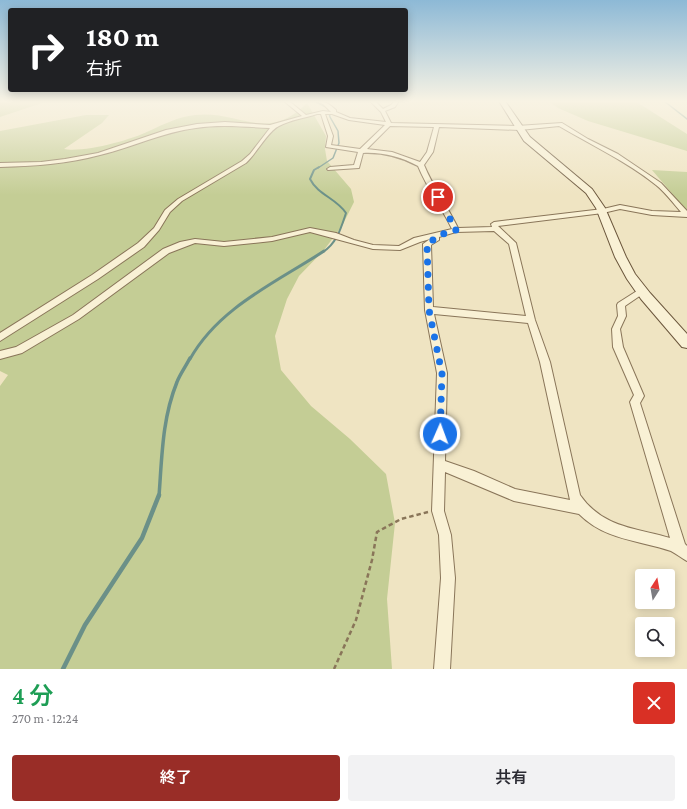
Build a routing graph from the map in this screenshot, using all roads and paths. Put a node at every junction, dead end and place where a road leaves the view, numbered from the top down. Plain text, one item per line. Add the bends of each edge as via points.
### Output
1 (167, 132) edge
2 (269, 132) edge
3 (329, 132) edge
4 (381, 132) edge
5 (435, 132) edge
6 (523, 132) edge
7 (573, 132) edge
8 (361, 151) junction
9 (0, 165) edge
10 (421, 165) junction
11 (330, 169) dead end
12 (603, 211) junction
13 (686, 215) edge
14 (496, 229) junction
15 (456, 230) junction
16 (440, 235) junction
17 (642, 291) junction
18 (429, 310) junction
19 (531, 320) junction
20 (0, 337) edge
21 (687, 343) edge
22 (0, 355) edge
23 (438, 464) junction
24 (580, 508) junction
25 (438, 512) junction
26 (683, 550) edge
27 (334, 669) edge
28 (442, 669) edge

1 - 9 street via 83,158 42,164
2 - 20 street via 244,162 180,200 167,211 157,229 141,245
3 - 8 street via 328,146
4 - 8 street
5 - 10 street via 430,152
6 - 12 street via 527,139 589,191
7 - 13 street via 616,155 659,184
8 - 10 street via 385,152 407,157
8 - 11 street via 357,167
10 - 15 street
12 - 13 street via 620,207 652,213
12 - 14 street via 494,224
12 - 17 street via 625,266
14 - 15 street
14 - 19 street via 512,243
15 - 16 street
16 - 18 street via 427,244
16 - 22 street via 417,240 400,248 373,247 310,230 272,239 224,244 195,241 183,244 166,251 76,317 19,350
17 - 21 street
17 - 26 street via 621,305 622,316 616,329 618,347 639,396 635,402
18 - 19 street
18 - 23 street via 442,374
19 - 24 street via 545,362 575,498
23 - 24 street via 514,495
23 - 25 street
24 - 26 street via 594,520 618,532
25 - 27 path via 420,513 394,521 377,532 356,620
25 - 28 street via 445,535 448,578

